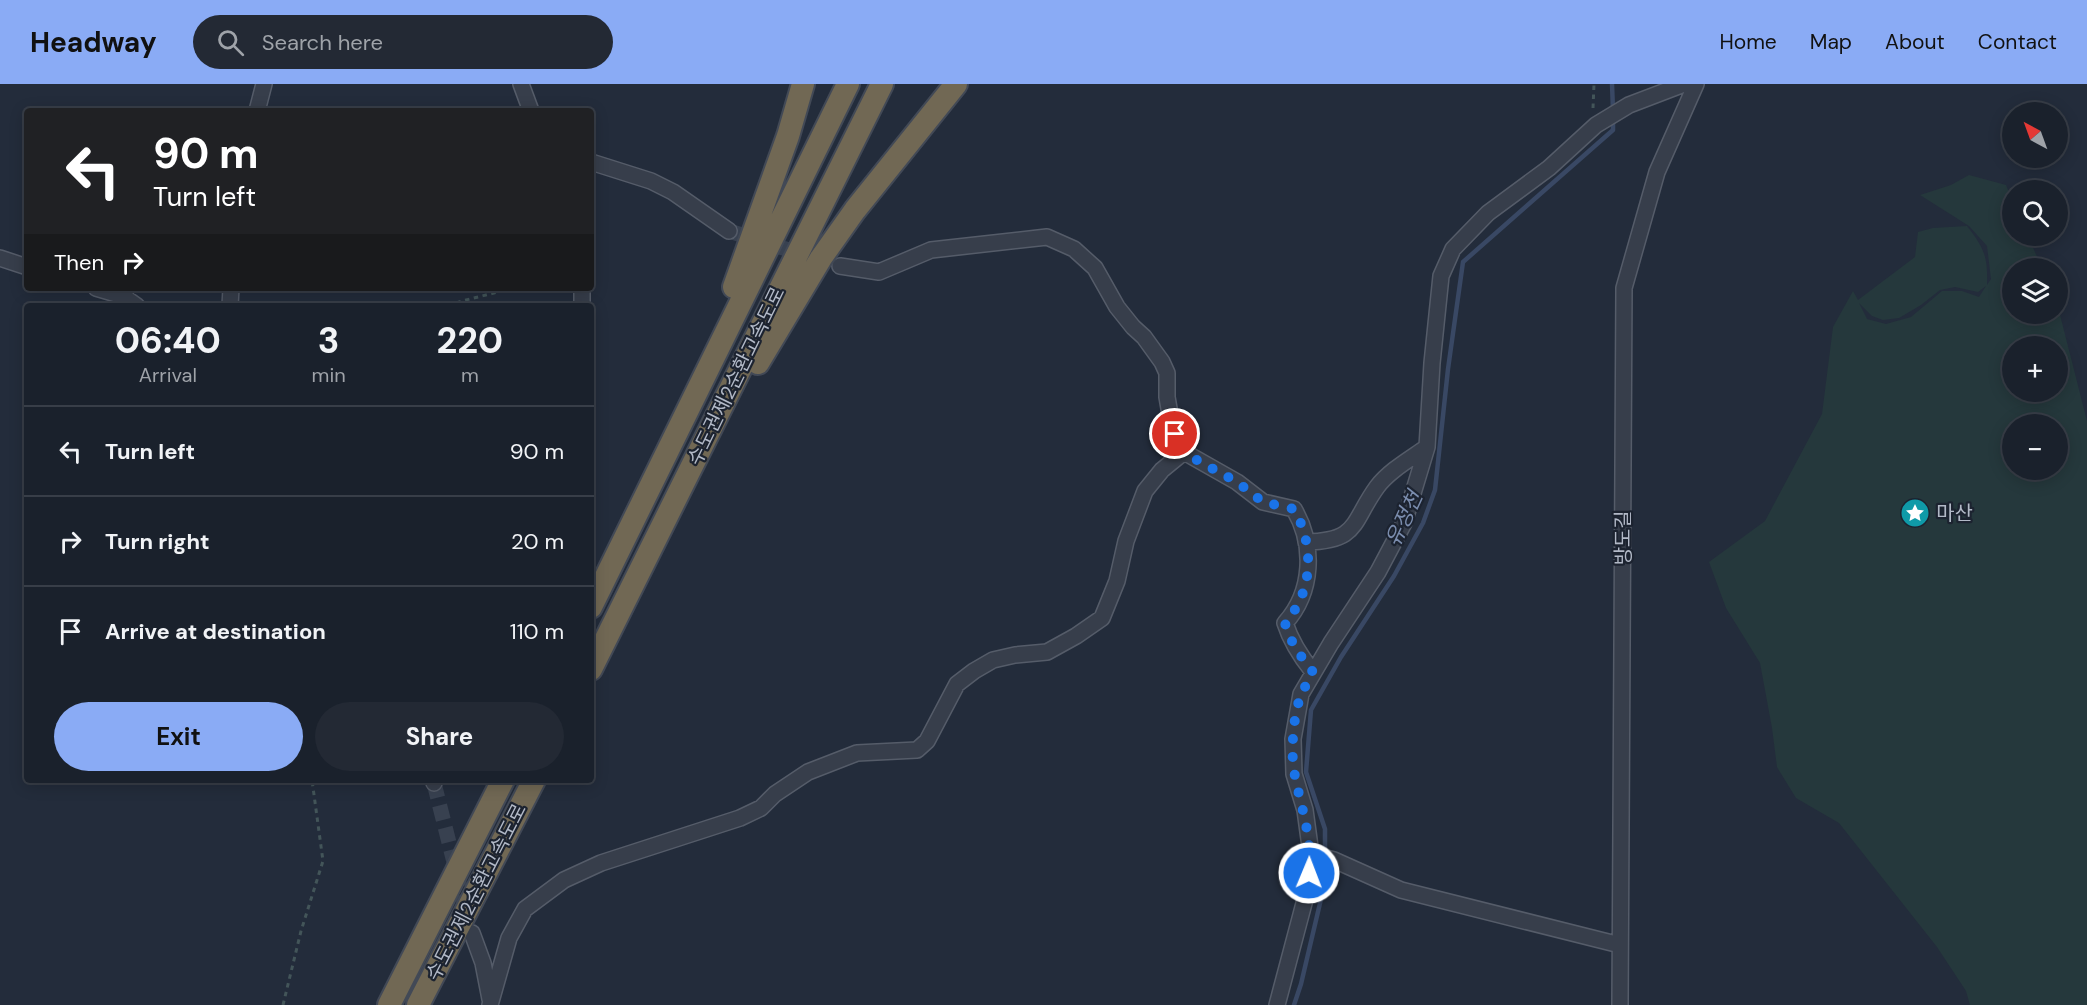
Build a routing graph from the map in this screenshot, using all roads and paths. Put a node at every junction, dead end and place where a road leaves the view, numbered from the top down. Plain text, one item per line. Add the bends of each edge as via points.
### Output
1 (264, 84) edge
2 (521, 84) edge
3 (803, 84) edge
4 (848, 84) edge
5 (882, 84) edge
6 (956, 84) edge
7 (1594, 84) edge
8 (1683, 84) edge
9 (1696, 84) edge
10 (258, 108) edge
11 (530, 108) edge
12 (1599, 122) junction
13 (594, 163) edge
14 (729, 231) tunnel mouth
15 (0, 258) edge
16 (24, 266) edge
17 (840, 266) tunnel mouth
18 (502, 291) edge
19 (456, 303) edge
20 (1427, 447) junction
21 (1184, 453) junction
22 (1306, 542) junction
23 (618, 555) junction
24 (646, 557) junction
25 (594, 601) edge
26 (594, 663) edge
27 (1313, 672) junction
28 (312, 783) edge
29 (501, 783) edge
30 (532, 783) edge
31 (1311, 854) junction
32 (472, 933) dead end
33 (1620, 945) junction
34 (283, 1005) edge
35 (389, 1005) edge
36 (418, 1005) edge
37 (491, 1005) edge
38 (1276, 1005) edge
39 (1620, 1005) edge

1 - 10 street
2 - 11 street
3 - 23 highway via 742,268
4 - 23 highway, 수도권제2순환고속도로
5 - 24 highway, 수도권제2순환고속도로
6 - 24 highway via 821,258
7 - 12 path via 1593,109
8 - 12 street
9 - 33 street, 방도길 via 1657,172 1624,288
12 - 20 street via 1549,168 1488,213 1453,249 1441,276
13 - 14 street via 651,181
15 - 16 street
17 - 21 street via 879,272 931,250 1047,237 1074,249 1095,268 1117,307 1162,362 1167,373 1171,420
18 - 19 path
20 - 22 street via 1378,486 1356,525 1345,534 1325,542
20 - 27 street via 1404,523 1378,572
21 - 22 street via 1237,482 1263,502 1294,509
21 - 37 street via 1162,470 1145,492 1102,618 1047,652 993,660 974,671 957,684 927,741 917,750 857,753 808,772 761,808 740,818 601,863 564,880 525,909 508,938
22 - 27 street via 1309,564 1305,591 1285,623 1300,656
23 - 25 highway, 수도권제2순환고속도로
24 - 26 highway, 수도권제2순환고속도로
27 - 31 street via 1301,694 1293,739 1294,774 1305,810
28 - 34 path via 323,861
29 - 35 highway, 수도권제2순환고속도로
30 - 36 highway, 수도권제2순환고속도로
31 - 33 street via 1401,890
31 - 38 street via 1307,892
32 - 37 street
33 - 39 street, 방도길

